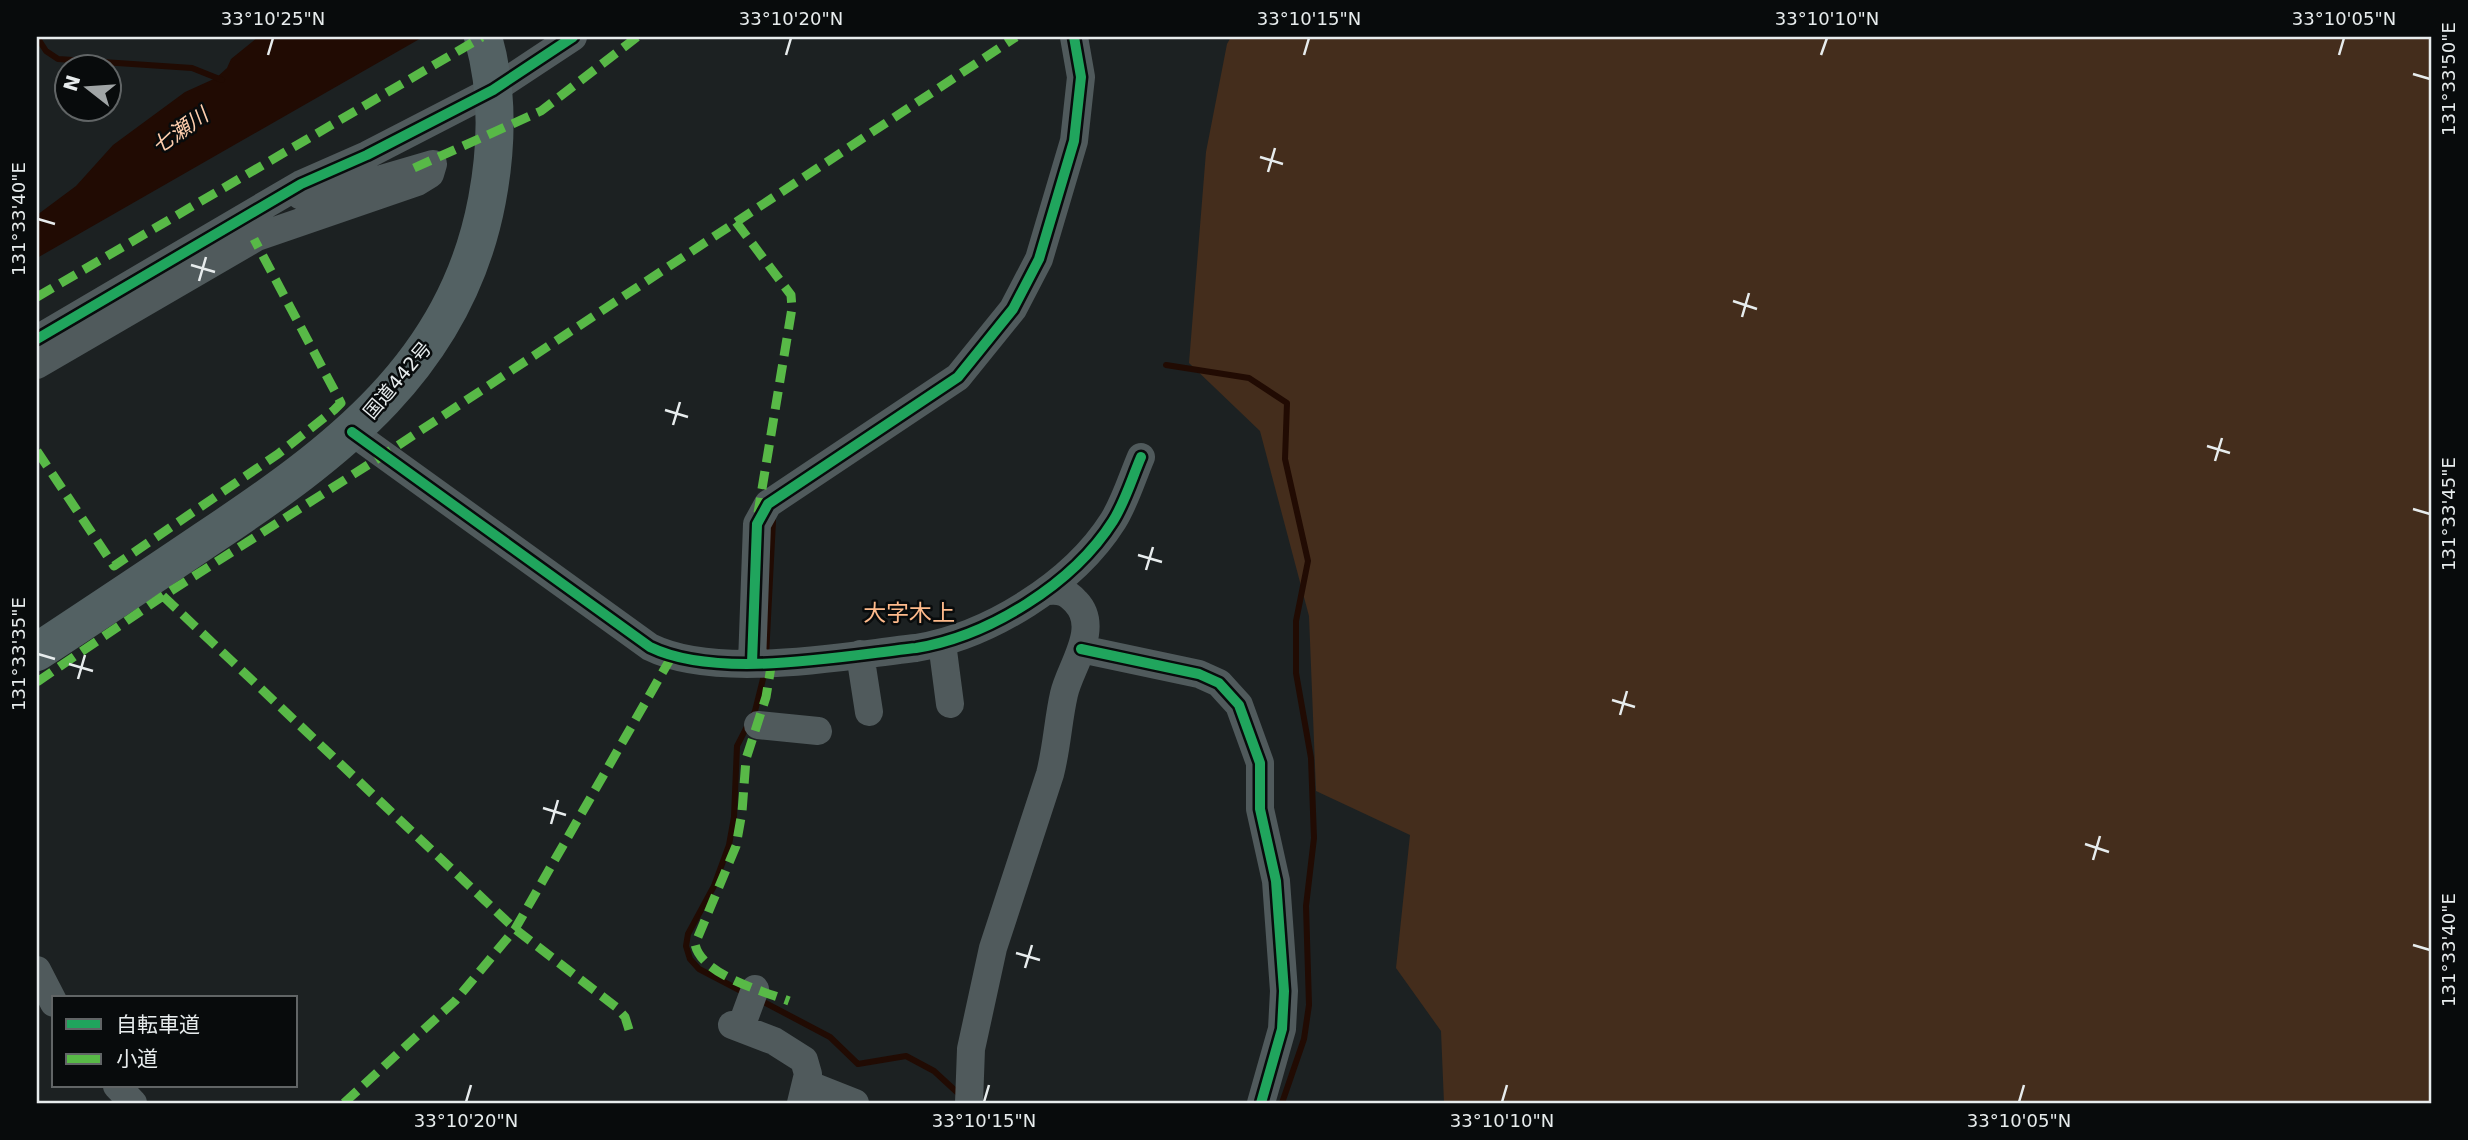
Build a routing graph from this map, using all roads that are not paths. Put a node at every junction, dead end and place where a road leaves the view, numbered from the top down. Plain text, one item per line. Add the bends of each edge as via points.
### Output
1 (573, 37) edge
2 (1074, 37) edge
3 (488, 61) edge
4 (284, 194) junction
5 (37, 338) edge
6 (37, 365) edge
7 (352, 432) junction
8 (1141, 457) dead end
9 (1048, 591) junction
10 (942, 643) junction
11 (1081, 649) junction
12 (37, 652) edge
13 (860, 654) junction
14 (752, 663) junction
15 (950, 704) dead end
16 (869, 712) dead end
17 (758, 725) dead end
18 (818, 731) dead end
19 (37, 970) edge
20 (755, 989) dead end
21 (52, 999) edge
22 (119, 1088) edge
23 (804, 1094) edge
24 (133, 1103) edge
25 (855, 1103) edge
26 (969, 1103) edge
27 (1261, 1103) edge

1 - 3 street
2 - 14 street via 1081,77 1074,141 1039,260 1013,309 957,377 768,504 757,524
3 - 4 street via 367,155
3 - 7 highway, 国道442号 via 491,179 479,237 457,296 418,361
4 - 5 street
4 - 6 street via 306,197 428,163 434,169 417,182 257,237
7 - 12 highway, 国道442号 via 261,503
7 - 14 street via 650,647 682,658
8 - 9 street via 1109,526
9 - 10 street
9 - 11 street via 1063,591 1082,609 1085,630
10 - 13 street
10 - 15 street
11 - 26 street via 1064,691 1050,774 990,960 971,1049
11 - 27 street via 1199,674 1219,683 1240,705 1260,763 1260,809 1276,881 1284,991 1282,1029
13 - 14 street
13 - 16 street
17 - 18 street
19 - 21 street
20 - 23 street via 736,1026 799,1055 808,1067
22 - 24 street
23 - 25 street

